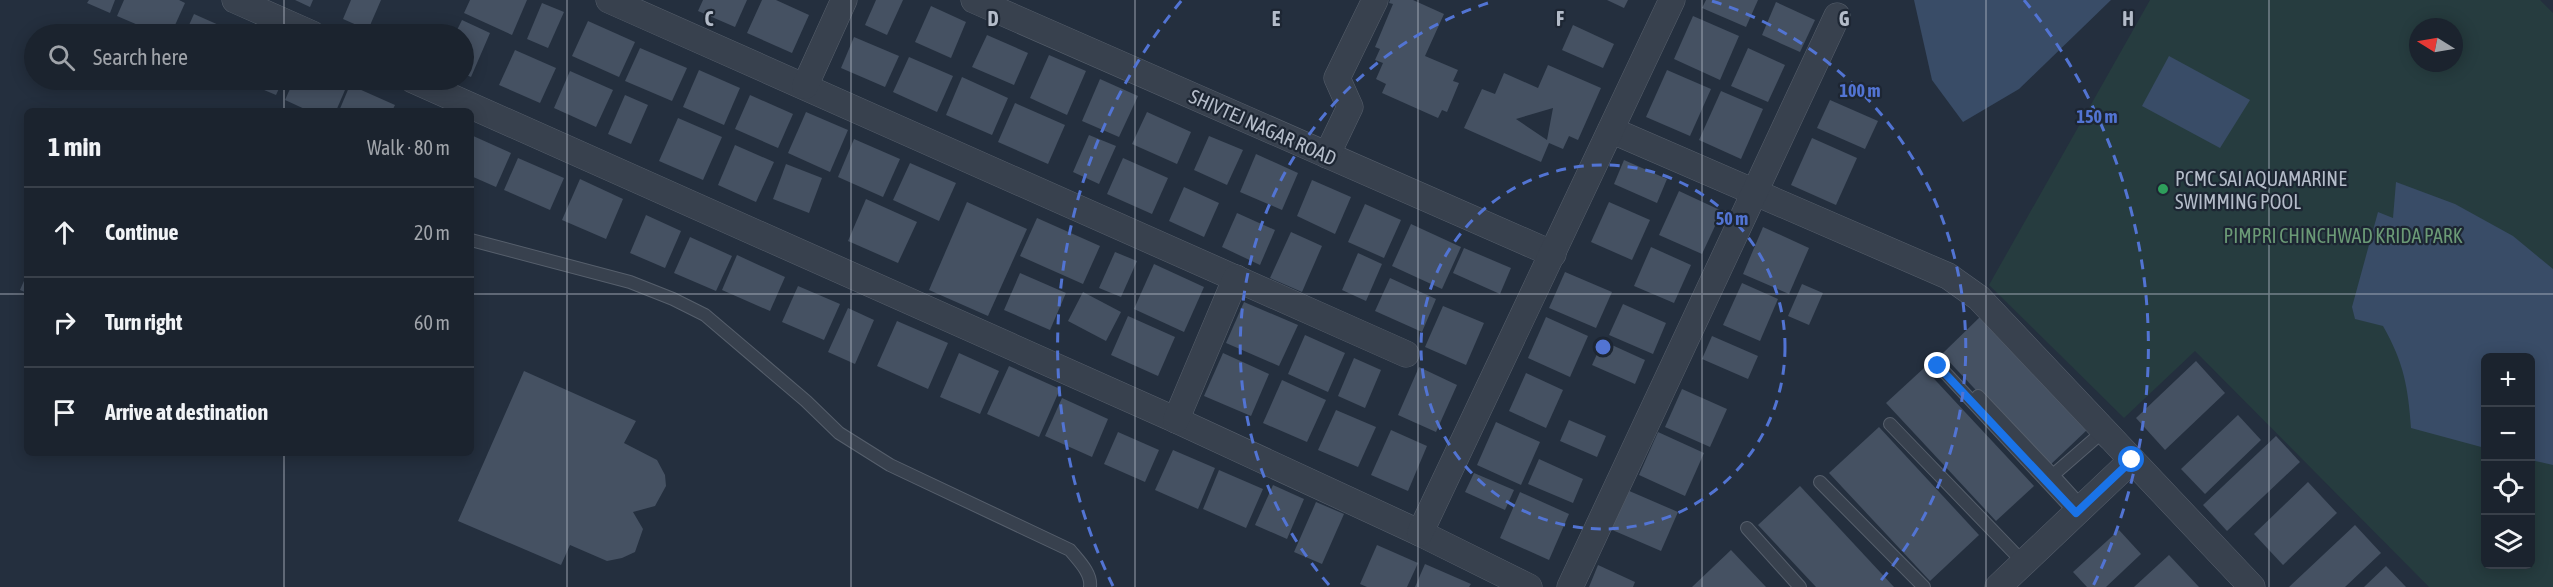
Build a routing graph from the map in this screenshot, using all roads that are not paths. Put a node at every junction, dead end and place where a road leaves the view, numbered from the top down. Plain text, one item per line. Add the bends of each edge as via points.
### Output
1 (234, 0) edge
2 (609, 0) edge
3 (844, 0) edge
4 (974, 0) edge
5 (1375, 0) edge
6 (1672, 0) edge
7 (1837, 16) dead end
8 (289, 24) edge
9 (805, 86) junction
10 (435, 90) edge
11 (1611, 130) junction
12 (1327, 155) junction
13 (1756, 193) junction
14 (474, 241) edge
15 (1552, 254) junction
16 (1236, 278) junction
17 (1406, 354) dead end
18 (1176, 420) junction
19 (1890, 424) dead end
20 (2130, 462) junction
21 (2053, 476) junction
22 (1820, 482) dead end
23 (2079, 510) junction
24 (1748, 528) dead end
25 (1420, 532) junction
26 (2024, 563) junction
27 (1090, 587) edge
28 (1529, 587) edge
29 (1570, 587) edge
30 (1800, 587) edge
31 (1924, 587) edge
32 (1998, 587) edge
33 (2252, 587) edge

1 - 8 street
2 - 9 street
3 - 9 street
4 - 12 street, SHIVTEJ NAGAR ROAD
5 - 12 street via 1337,78 1350,107
6 - 11 street
7 - 13 street
9 - 16 street
10 - 18 street
11 - 13 street
11 - 15 street
12 - 15 street, SHIVTEJ NAGAR ROAD
13 - 20 street via 1948,276 1979,298
13 - 29 street
14 - 27 lane via 630,282 705,315 839,433 890,465 1070,550 1082,564
15 - 25 street
16 - 17 street
16 - 18 street
18 - 25 street
19 - 26 lane
20 - 21 lane via 2099,435
20 - 23 street
20 - 33 street
21 - 23 lane
21 - 23 lane via 1943,365
22 - 31 lane
23 - 26 street
24 - 30 lane
25 - 28 street
26 - 32 street

